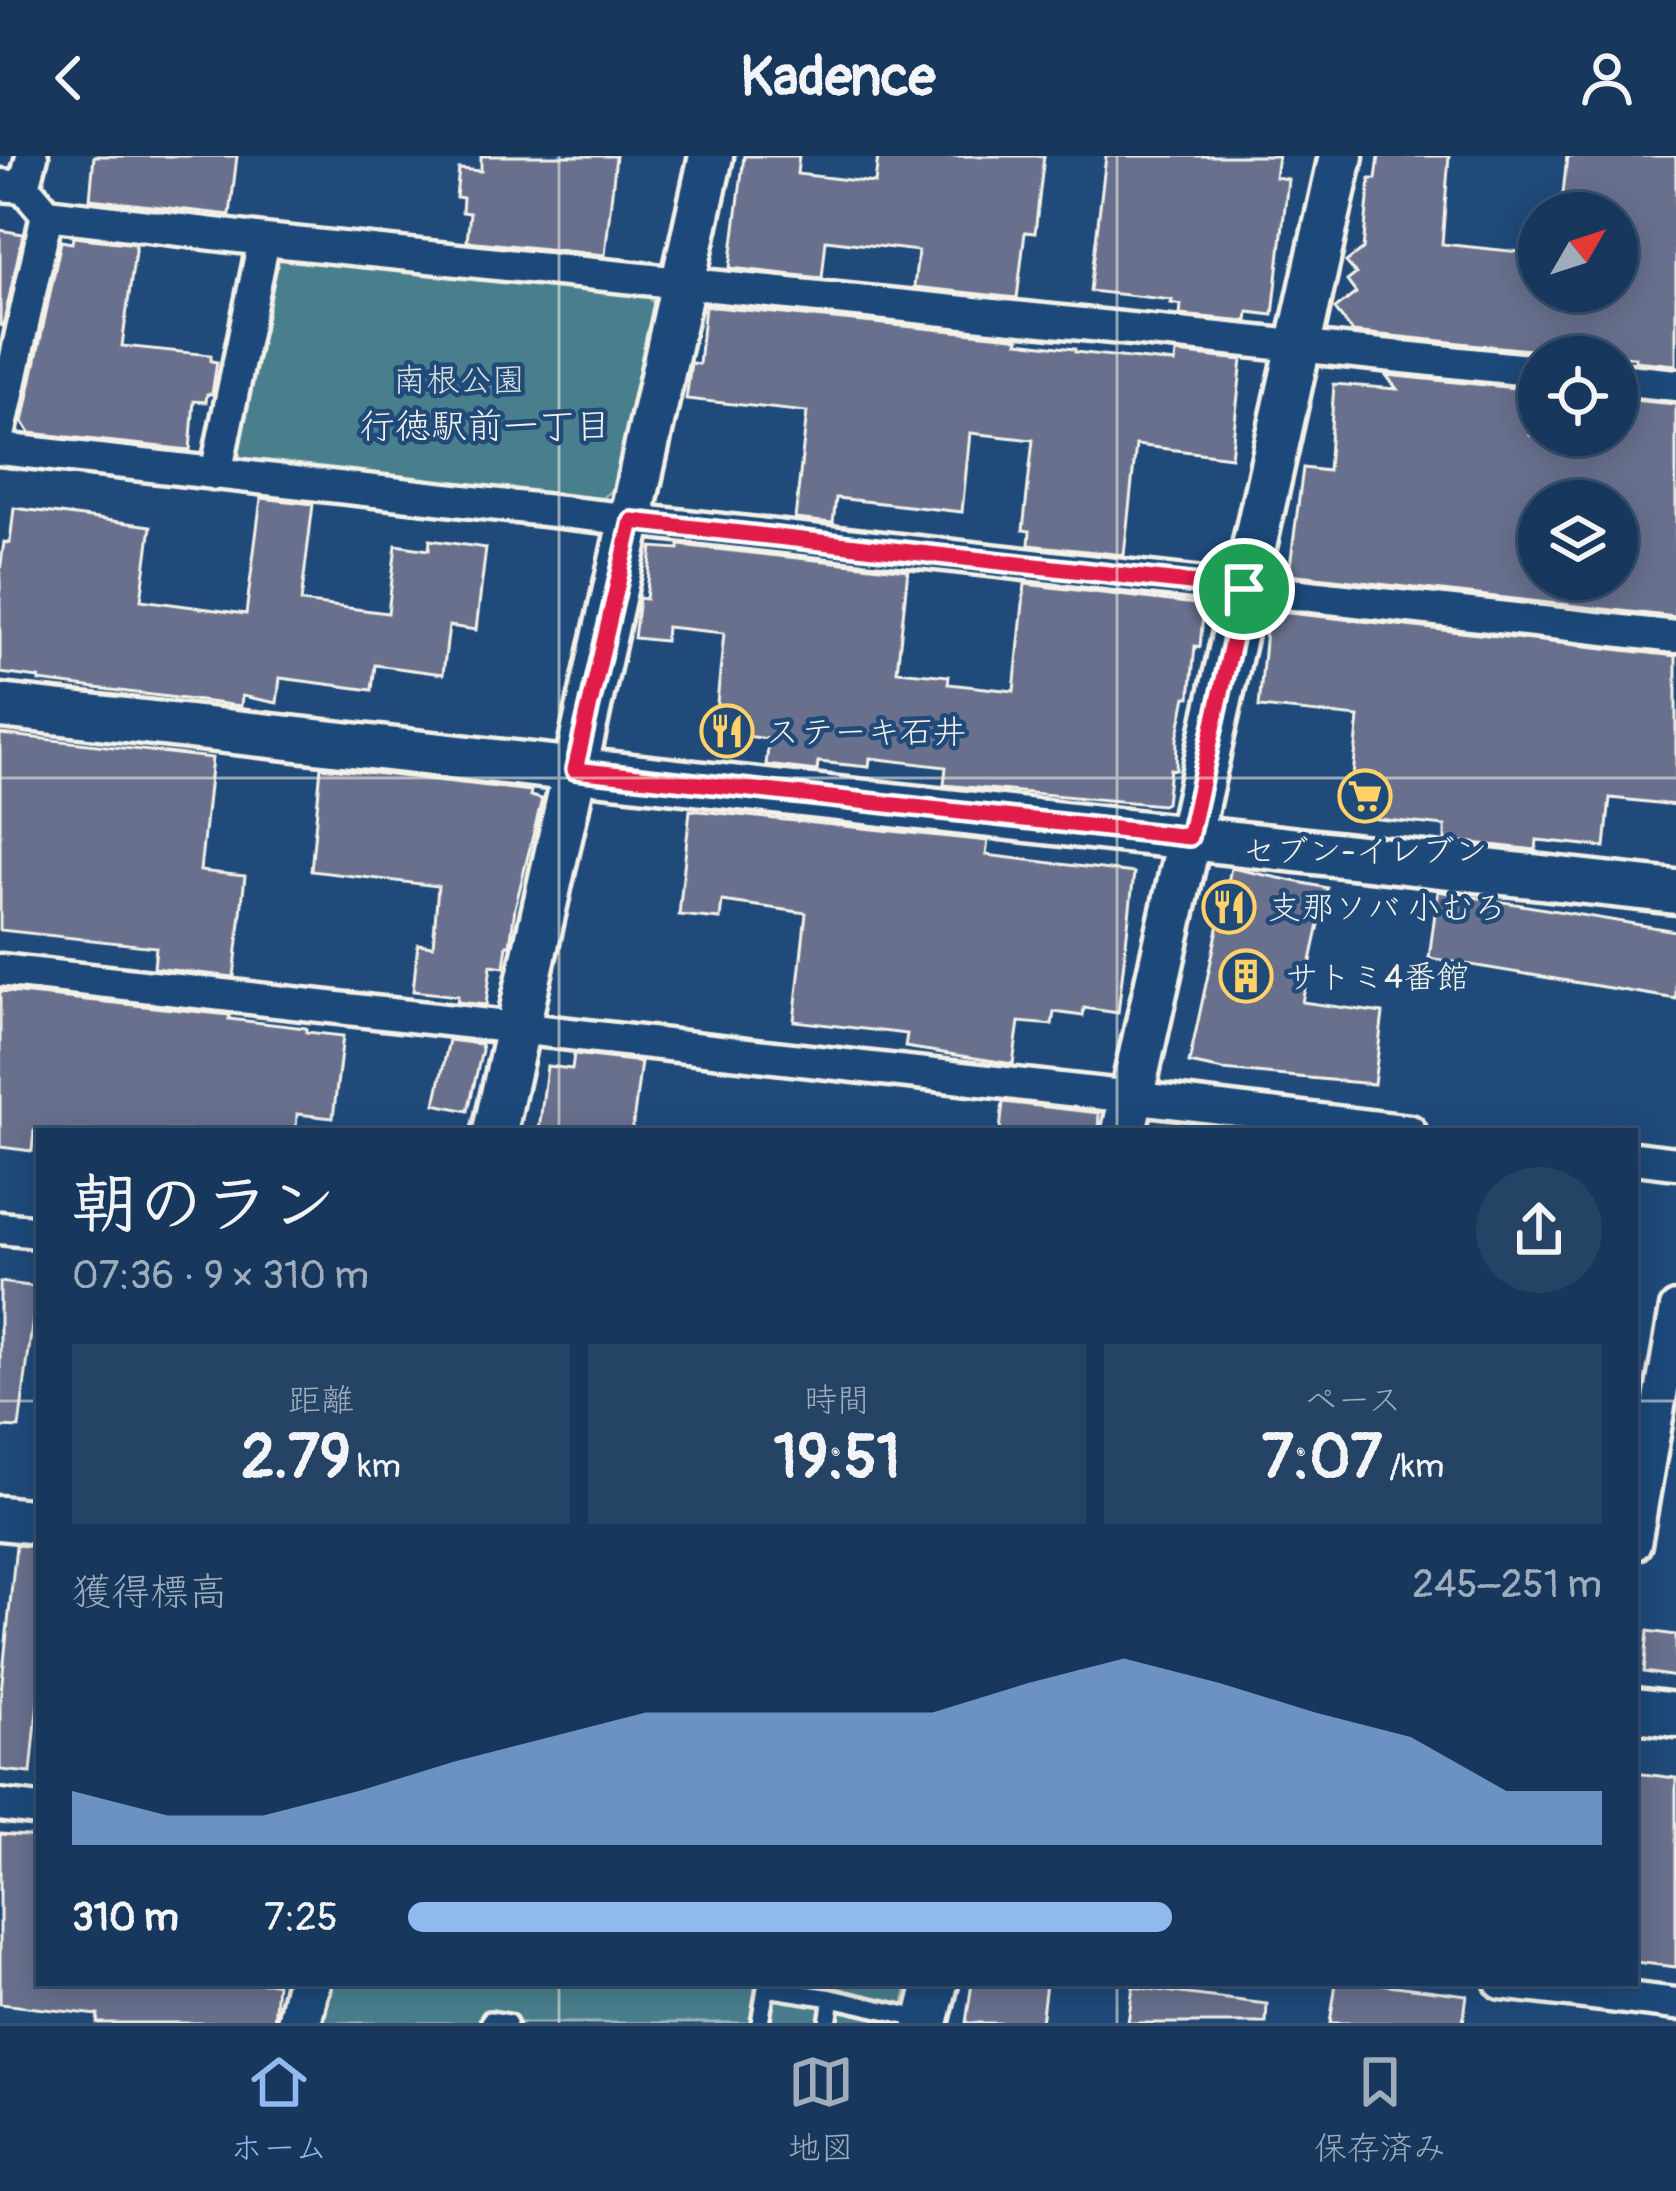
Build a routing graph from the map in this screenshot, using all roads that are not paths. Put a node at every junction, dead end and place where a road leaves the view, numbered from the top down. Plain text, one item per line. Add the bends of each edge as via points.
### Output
1 (32, 156) edge
2 (711, 156) edge
3 (1341, 156) edge
4 (12, 186) edge
5 (47, 214) junction
6 (265, 240) junction
7 (683, 282) junction
8 (1298, 347) junction
9 (1518, 369) edge
10 (1638, 381) edge
11 (1676, 385) edge
12 (0, 431) edge
13 (0, 449) edge
14 (216, 474) junction
15 (632, 521) junction
16 (1244, 589) junction
17 (1676, 637) edge
18 (0, 706) edge
19 (575, 770) junction
20 (1189, 837) junction
21 (1676, 892) edge
22 (0, 970) edge
23 (518, 1029) junction
24 (1128, 1114) edge
25 (496, 1128) edge
26 (1360, 1128) edge
27 (1638, 1158) edge
28 (1676, 1163) edge
29 (0, 1228) edge
30 (36, 1232) edge
31 (1676, 1308) edge
32 (1656, 1423) edge
33 (0, 1518) edge
34 (36, 1522) edge
35 (1638, 1527) edge
36 (1638, 1710) edge
37 (1676, 1714) edge
38 (0, 1805) edge
39 (36, 1810) edge
40 (307, 1986) edge
41 (1526, 1986) edge
42 (832, 1997) junction
43 (1676, 2004) edge
44 (930, 2008) edge
45 (299, 2023) edge
46 (490, 2023) edge
47 (508, 2023) edge
48 (760, 2023) edge
49 (828, 2023) edge

1 - 4 street
2 - 7 street
3 - 8 street
4 - 5 street
5 - 6 street
5 - 12 street
6 - 7 street
6 - 14 street
7 - 8 street
7 - 15 street
8 - 9 street
8 - 16 street
10 - 11 street
13 - 14 street
14 - 15 street
15 - 16 street
15 - 19 street
16 - 17 street
16 - 20 street
18 - 19 street
19 - 20 street
19 - 23 street
20 - 21 street
20 - 24 street
22 - 23 street
23 - 24 street
23 - 25 street
24 - 26 street
27 - 28 street
29 - 30 street
31 - 32 street
32 - 35 street
33 - 34 street
36 - 37 street
38 - 39 street
40 - 45 street
41 - 43 street
42 - 44 lane
42 - 48 lane via 766,1988
42 - 49 lane
46 - 47 lane

